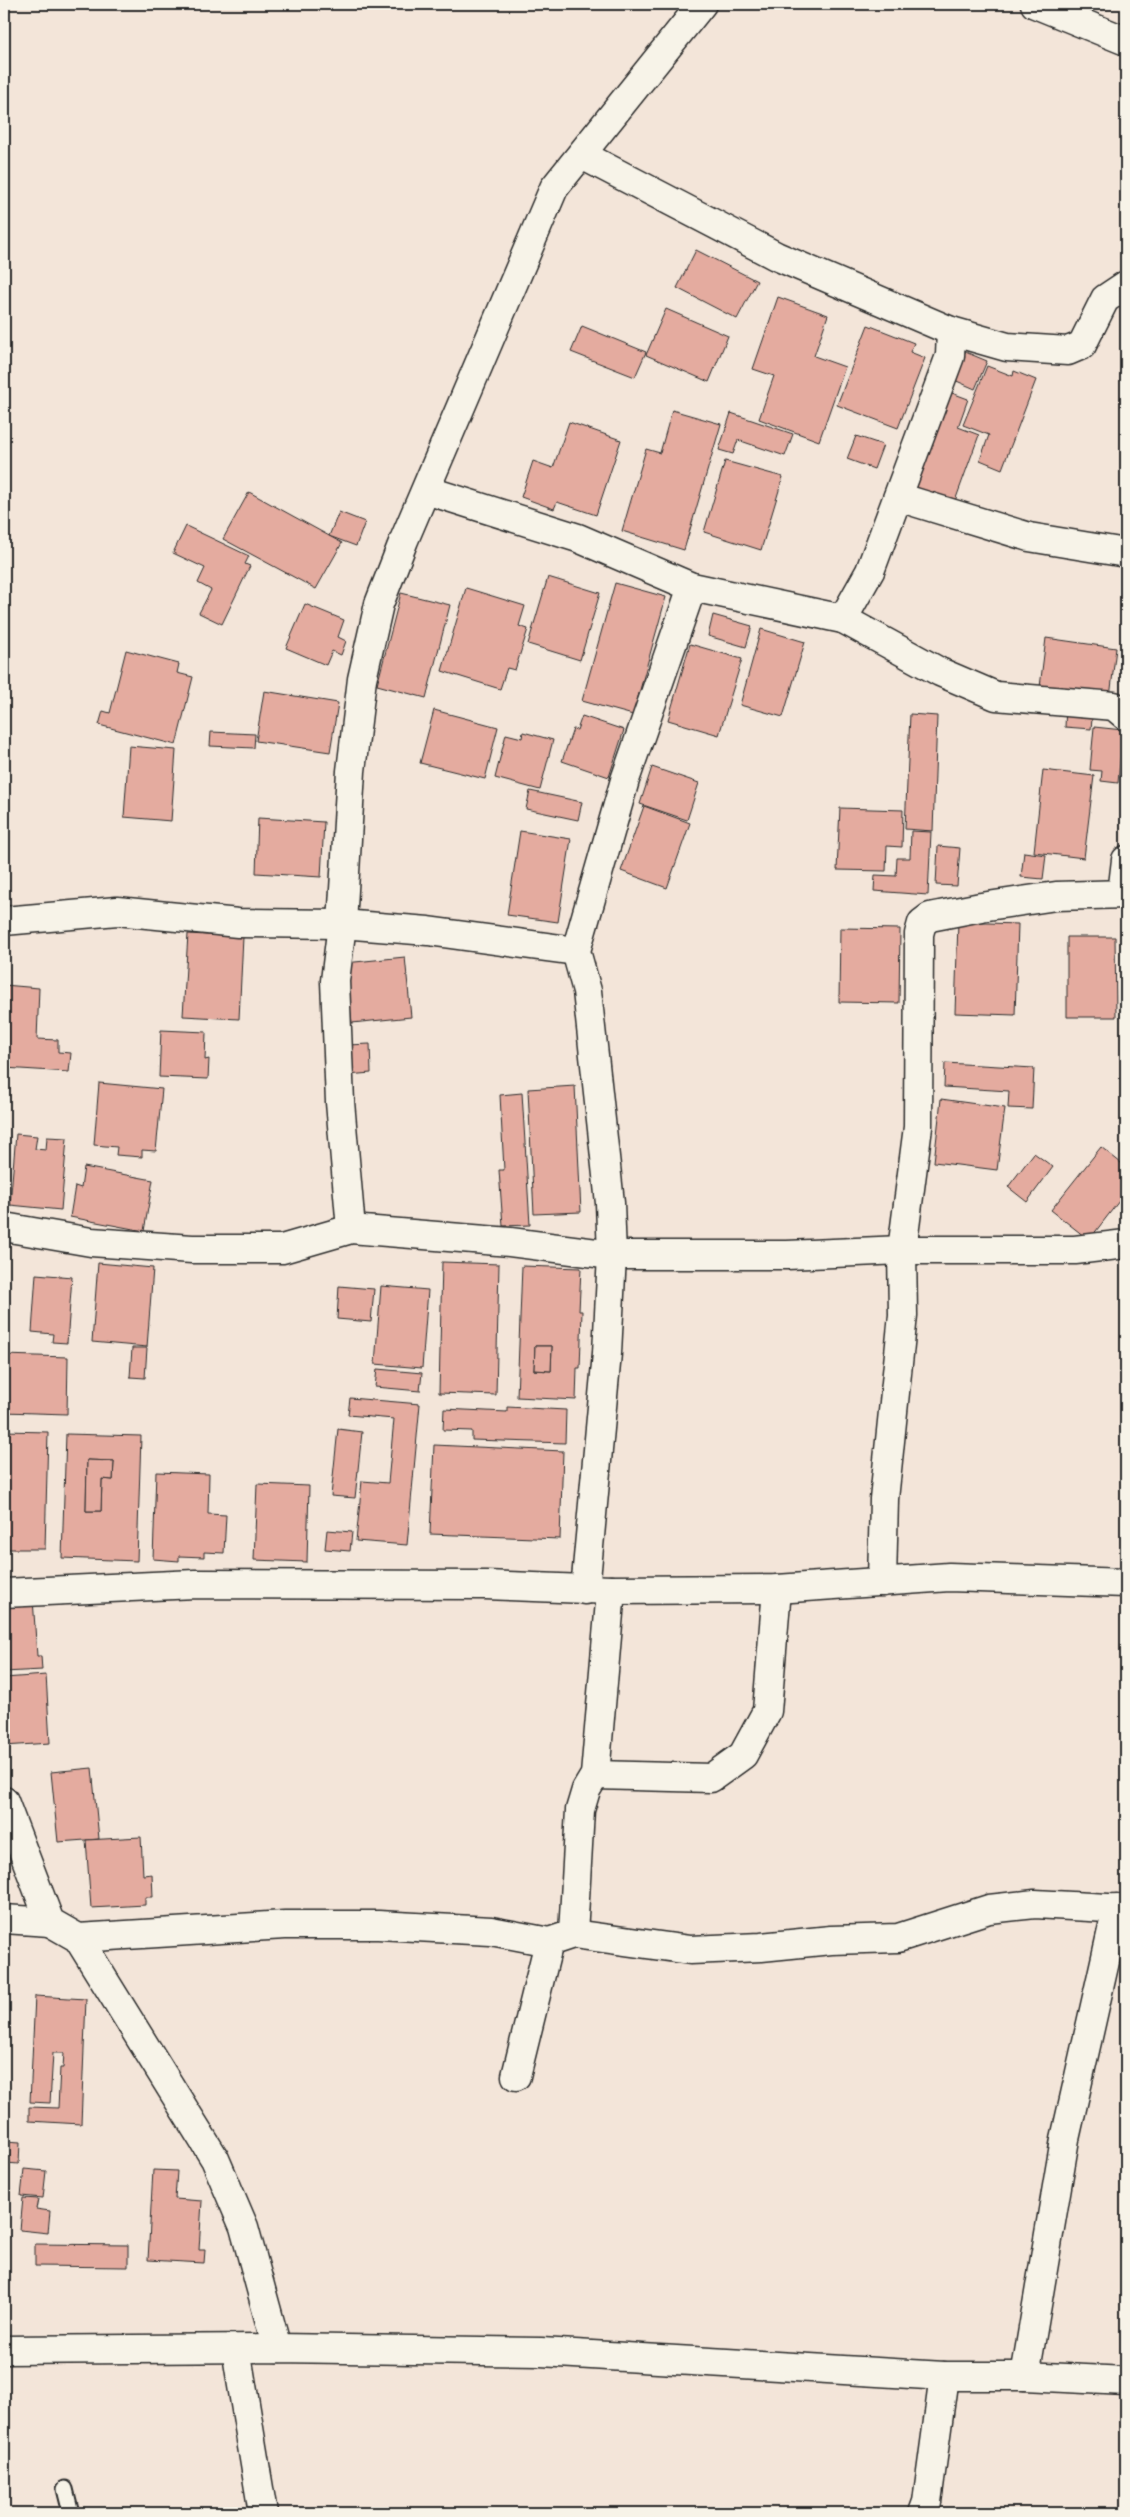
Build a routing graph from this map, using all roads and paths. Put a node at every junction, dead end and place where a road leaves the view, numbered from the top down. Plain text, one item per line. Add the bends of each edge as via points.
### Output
1 (702, 4) edge
2 (1035, 4) edge
3 (1126, 41) edge
4 (582, 155) junction
5 (1126, 285) edge
6 (951, 331) junction
7 (426, 490) junction
8 (898, 497) junction
9 (1126, 553) edge
10 (692, 587) junction
11 (843, 619) junction
12 (1126, 716) edge
13 (1126, 860) edge
14 (1124, 894) edge
15 (4, 922) edge
16 (342, 924) junction
17 (576, 951) junction
18 (4, 1227) edge
19 (351, 1229) junction
20 (1126, 1244) edge
21 (902, 1250) junction
22 (612, 1255) junction
23 (882, 1582) junction
24 (1126, 1583) edge
25 (776, 1589) junction
26 (598, 1590) junction
27 (4, 1593) edge
28 (595, 1775) junction
29 (4, 1801) edge
30 (1122, 1909) edge
31 (4, 1919) edge
32 (50, 1922) junction
33 (78, 1938) junction
34 (561, 1938) junction
35 (516, 2076) dead end
36 (277, 2348) junction
37 (236, 2349) junction
38 (4, 2350) edge
39 (944, 2376) junction
40 (1025, 2376) junction
41 (1126, 2381) edge
42 (65, 2489) dead end
43 (71, 2513) edge
44 (262, 2513) edge
45 (923, 2513) edge

1 - 4 street
2 - 3 street
4 - 6 street via 776,256
4 - 7 street via 554,188
5 - 6 street via 1106,299 1082,345 1068,351 1007,347
6 - 8 street via 950,356
7 - 10 street via 578,538
7 - 16 street via 379,604 362,679 351,771
8 - 9 street via 1028,537
8 - 11 street via 870,572
10 - 11 street
10 - 17 street via 625,780
11 - 12 street via 940,672 996,696 1114,706
13 - 14 street
14 - 21 street via 1056,896 981,906 930,916 922,923 919,934 918,1127
15 - 16 street via 117,911 238,923
16 - 17 street via 428,931
16 - 19 street via 335,981 340,1102
17 - 22 street via 587,990 610,1203
18 - 19 street via 91,1242 192,1249 282,1249
19 - 22 street via 510,1242
20 - 21 street via 1075,1250
21 - 22 street via 787,1255
21 - 23 street via 904,1315 884,1499
22 - 26 street
23 - 24 street via 949,1577
23 - 25 street
25 - 26 street
25 - 28 street via 767,1711 743,1754 711,1778
26 - 27 street via 486,1585 195,1584
26 - 28 street
28 - 34 street via 580,1810
29 - 32 street
30 - 34 street via 1026,1905 989,1909 898,1938 699,1950
30 - 40 street via 1066,2139
31 - 32 street
32 - 33 street
33 - 34 street via 285,1925 378,1924
33 - 36 street via 215,2159 244,2227
34 - 35 street
36 - 37 street
36 - 39 street via 541,2352
37 - 38 street
37 - 44 street
39 - 40 street
39 - 45 street
40 - 41 street
42 - 43 lane

